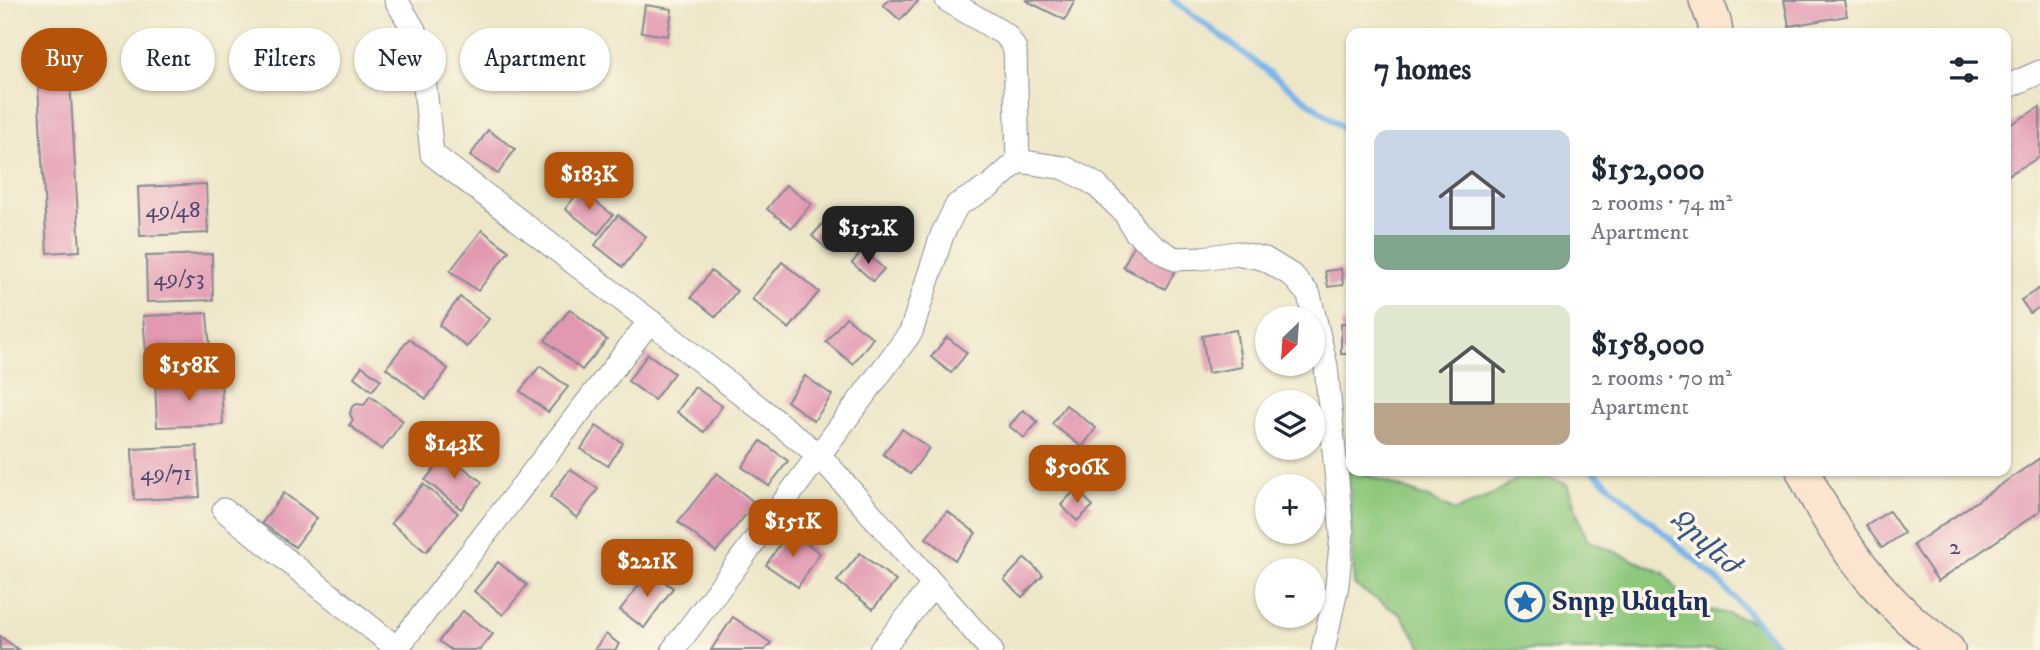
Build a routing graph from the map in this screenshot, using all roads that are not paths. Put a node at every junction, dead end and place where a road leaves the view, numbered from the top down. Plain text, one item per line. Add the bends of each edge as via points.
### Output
1 (396, 0) edge
2 (947, 0) edge
3 (1706, 0) edge
4 (1715, 28) edge
5 (2040, 72) edge
6 (2011, 85) edge
7 (1018, 161) junction
8 (650, 321) junction
9 (820, 456) junction
10 (1805, 476) edge
11 (224, 510) dead end
12 (933, 585) junction
13 (398, 649) edge
14 (673, 650) edge
15 (881, 650) edge
16 (991, 650) edge
17 (1322, 650) edge
18 (1948, 650) edge

1 - 8 street via 420,40 432,154
2 - 7 street via 1006,36 1015,49
3 - 4 street
5 - 6 street
7 - 9 street via 990,186 957,205 942,235 911,332
7 - 17 street via 1065,168 1095,184 1125,213 1135,231 1175,259 1237,253 1265,259 1293,276 1309,295 1326,366 1342,534 1337,585
8 - 9 street
8 - 13 street
9 - 12 street
9 - 14 street
10 - 18 street via 1858,563 1906,615
11 - 13 street
12 - 15 street
12 - 16 street

